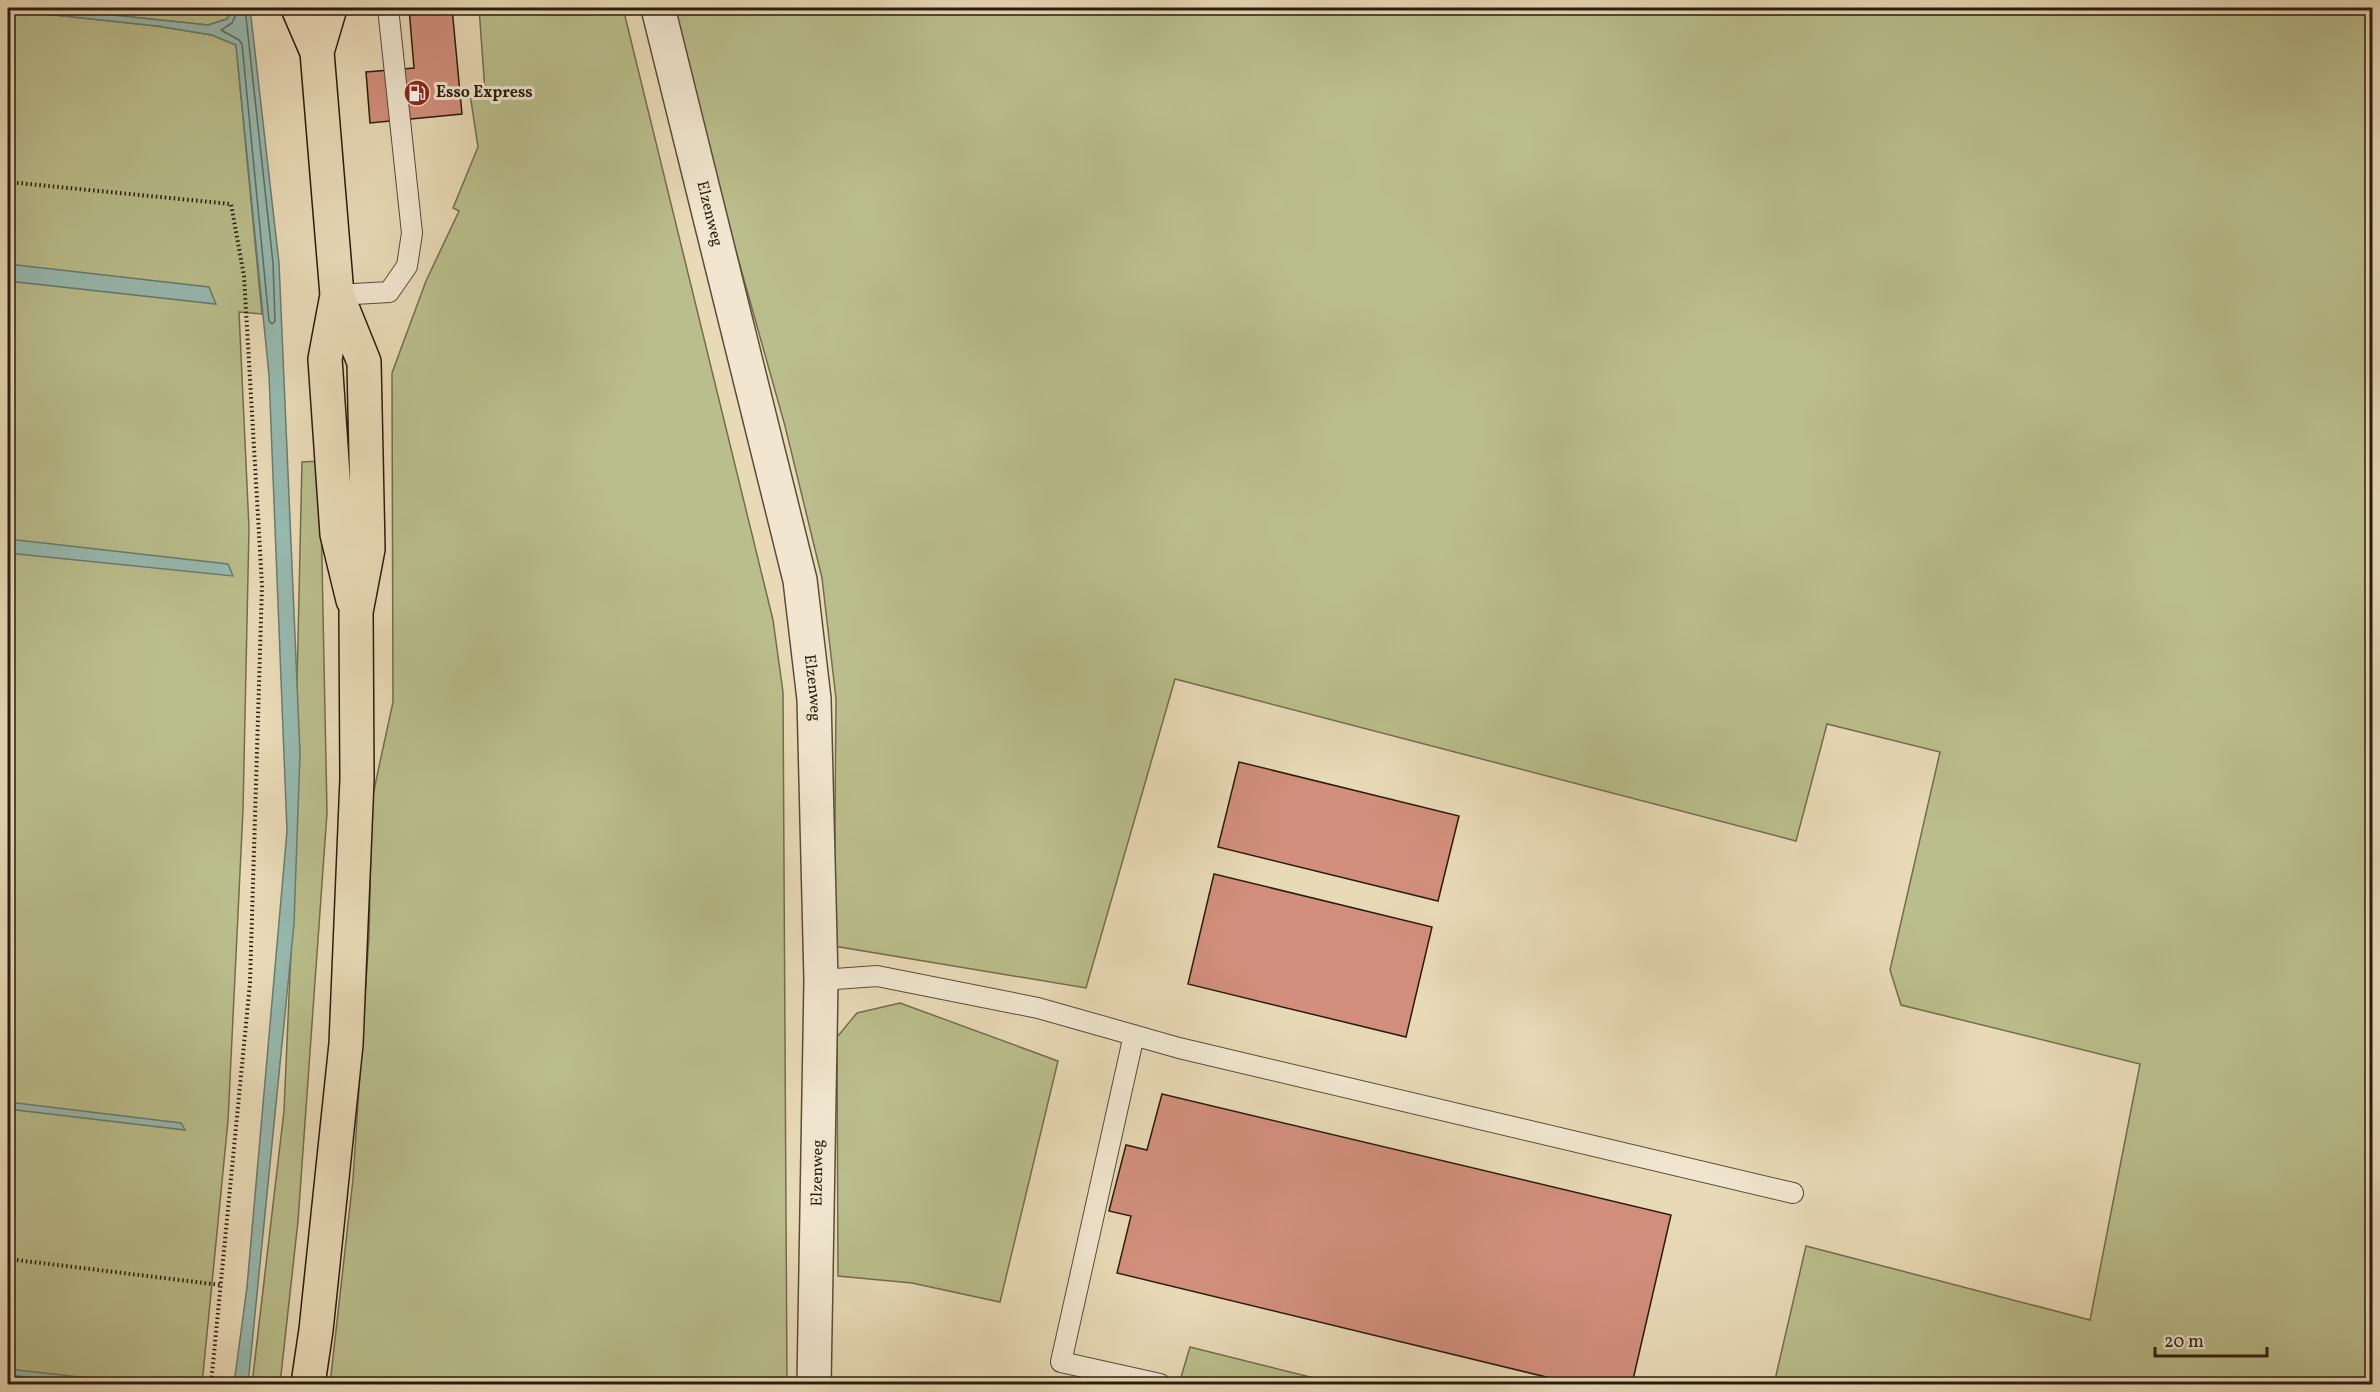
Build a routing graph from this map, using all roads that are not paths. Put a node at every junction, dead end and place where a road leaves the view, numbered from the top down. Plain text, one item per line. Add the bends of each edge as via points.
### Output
1 (298, 8) edge
2 (330, 8) edge
3 (388, 8) edge
4 (658, 8) edge
5 (317, 52) junction
6 (338, 295) junction
7 (821, 980) junction
8 (1134, 1035) junction
9 (1793, 1193) dead end
10 (309, 1384) edge
11 (814, 1384) edge
12 (1160, 1384) edge

1 - 5 main road
2 - 5 main road
3 - 6 lane via 412,233 407,266 389,292
4 - 7 street, Elzenweg via 800,580 813,699
5 - 6 main road
6 - 10 main road via 364,362 368,549 356,612 357,779 346,1044
7 - 8 lane via 877,976 1038,1008
7 - 11 street, Elzenweg
8 - 9 lane
8 - 12 lane via 1061,1362

